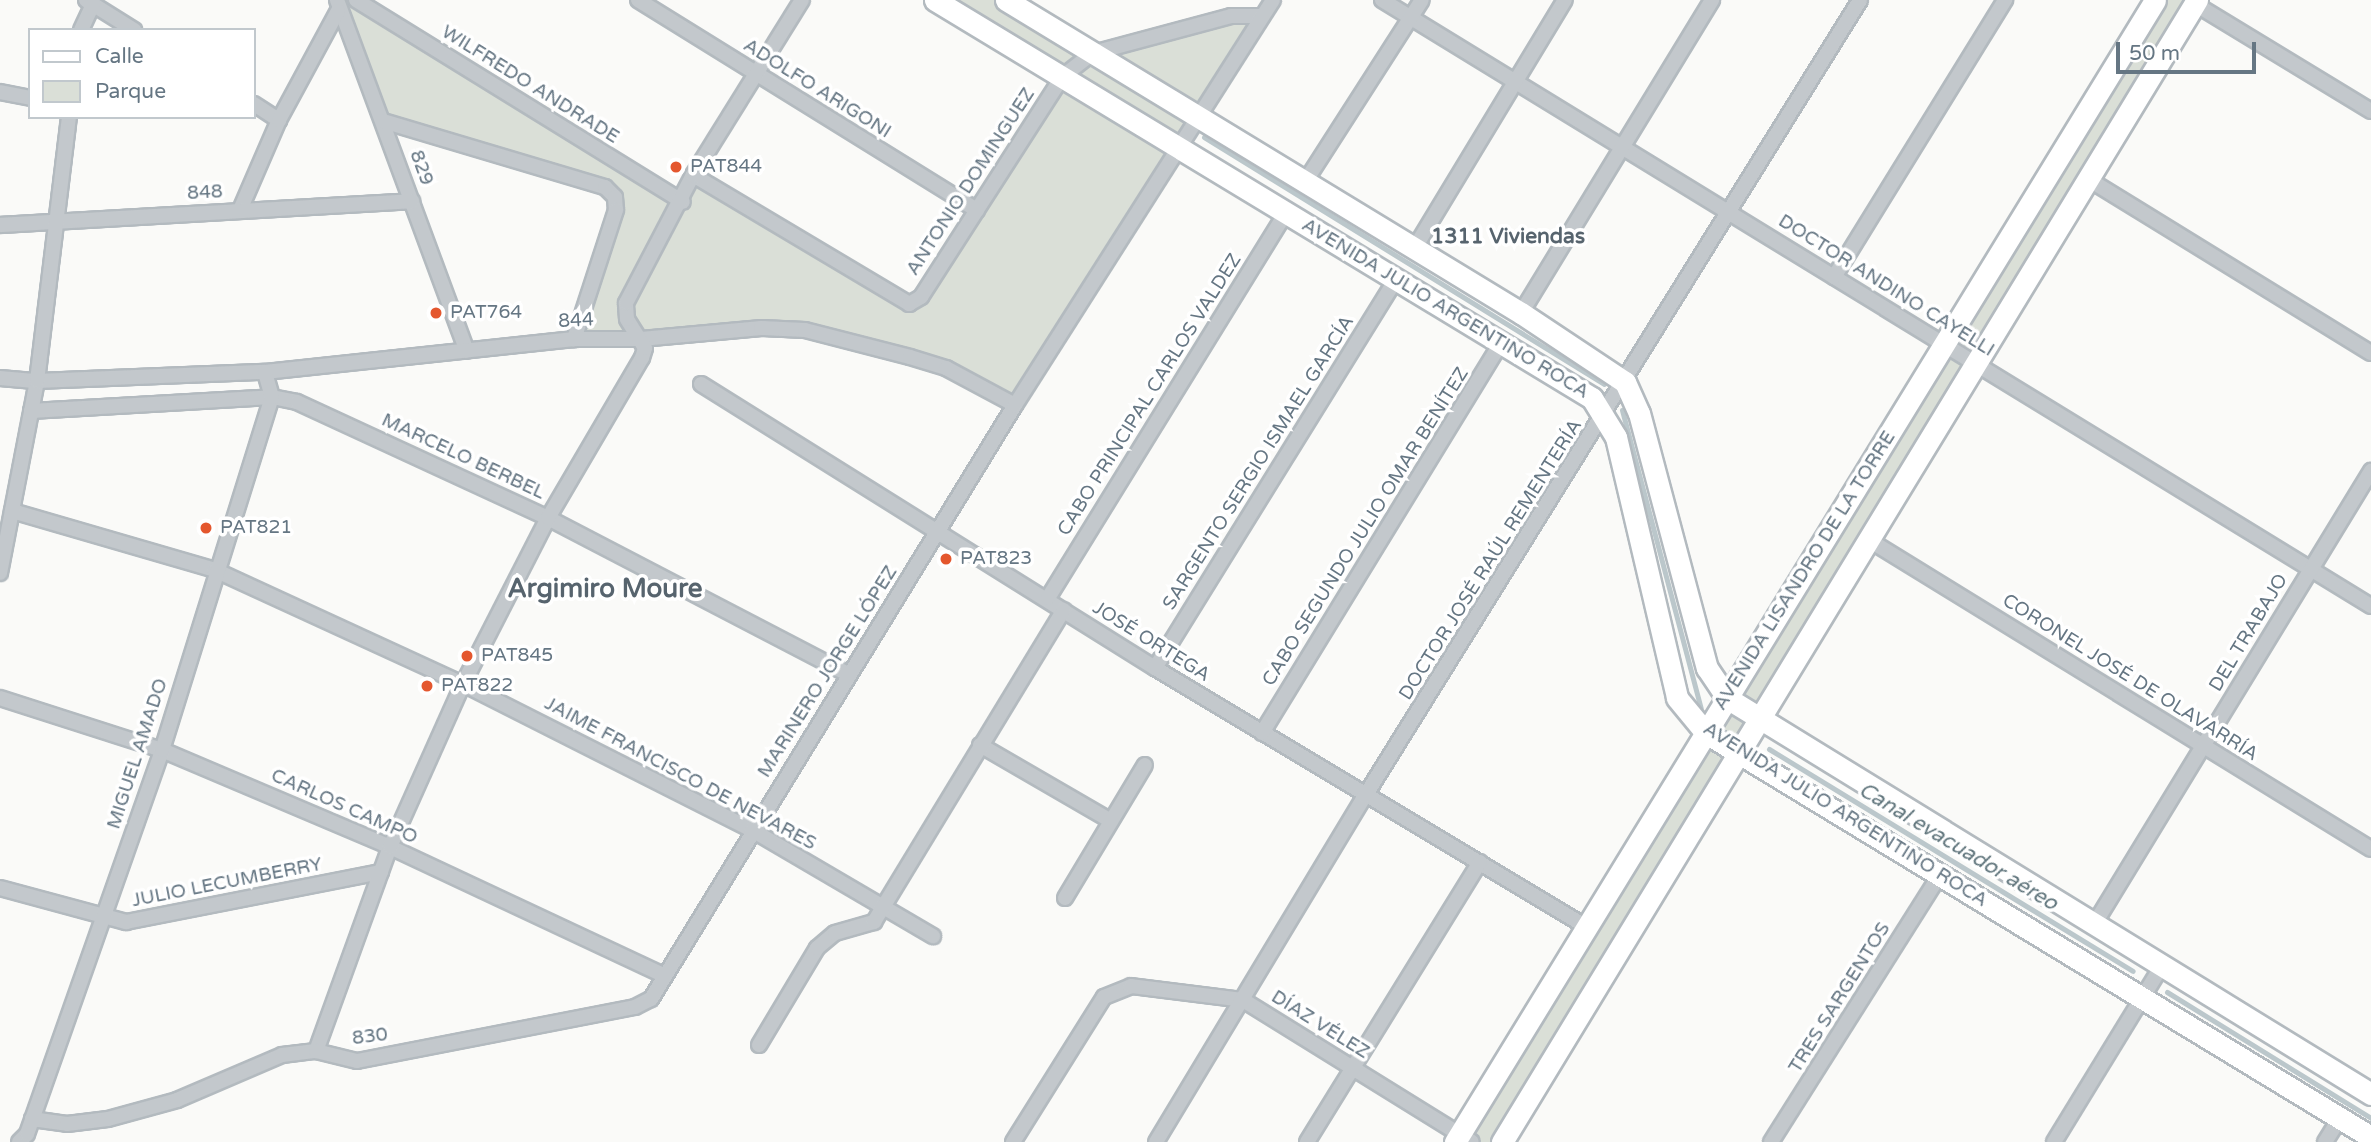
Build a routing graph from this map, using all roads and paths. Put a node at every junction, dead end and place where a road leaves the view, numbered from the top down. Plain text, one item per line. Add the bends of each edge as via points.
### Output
1 (356, 0) edge
2 (638, 0) edge
3 (802, 0) edge
4 (935, 0) edge
5 (1006, 0) edge
6 (1273, 0) edge
7 (1382, 0) edge
8 (1422, 0) edge
9 (1565, 0) edge
10 (1712, 0) edge
11 (1860, 0) edge
12 (2005, 0) edge
13 (2155, 0) edge
14 (90, 2) edge
15 (2196, 2) edge
16 (338, 6) edge
17 (1262, 16) junction
18 (1411, 18) junction
19 (82, 28) edge
20 (131, 28) edge
21 (1093, 53) junction
22 (757, 75) junction
23 (1062, 78) junction
24 (1515, 82) junction
25 (0, 92) edge
26 (28, 98) edge
27 (256, 105) edge
28 (2371, 111) edge
29 (1195, 117) junction
30 (69, 119) edge
31 (279, 120) junction
32 (383, 121) junction
33 (1177, 145) junction
34 (1622, 147) junction
35 (693, 174) junction
36 (2088, 179) junction
37 (1305, 182) junction
38 (412, 201) junction
39 (683, 202) junction
40 (240, 210) junction
41 (977, 210) junction
42 (1286, 213) junction
43 (1729, 213) junction
44 (59, 224) junction
45 (0, 225) edge
46 (1414, 249) junction
47 (1834, 277) junction
48 (1396, 279) junction
49 (1521, 313) junction
50 (574, 339) junction
51 (641, 339) junction
52 (1502, 342) junction
53 (1944, 345) junction
54 (467, 351) junction
55 (2371, 353) edge
56 (1976, 364) junction
57 (265, 372) junction
58 (0, 377) edge
59 (37, 381) junction
60 (1625, 382) junction
61 (701, 384) dead end
62 (272, 397) junction
63 (1015, 405) junction
64 (31, 411) junction
65 (1606, 414) junction
66 (2371, 471) edge
67 (12, 510) junction
68 (548, 518) junction
69 (938, 533) junction
70 (1868, 540) junction
71 (2311, 569) junction
72 (215, 570) junction
73 (0, 573) edge
74 (1048, 598) junction
75 (2371, 606) edge
76 (1064, 610) junction
77 (1155, 668) junction
78 (848, 674) junction
79 (463, 684) junction
80 (0, 698) edge
81 (1727, 698) junction
82 (1760, 719) junction
83 (1262, 733) junction
84 (1706, 733) junction
85 (980, 745) junction
86 (2203, 746) junction
87 (162, 750) junction
88 (1739, 752) junction
89 (1145, 765) dead end
90 (1365, 796) junction
91 (1111, 821) junction
92 (752, 830) junction
93 (390, 847) junction
94 (2371, 849) edge
95 (1480, 862) junction
96 (381, 872) junction
97 (1940, 875) junction
98 (0, 888) edge
99 (1065, 898) dead end
100 (883, 906) junction
101 (106, 918) junction
102 (2095, 923) junction
103 (1585, 926) junction
104 (933, 936) dead end
105 (2162, 966) junction
106 (663, 975) junction
107 (2142, 998) junction
108 (1243, 1000) junction
109 (760, 1045) dead end
110 (316, 1051) junction
111 (1353, 1068) junction
112 (2371, 1094) edge
113 (2340, 1118) junction
114 (32, 1119) junction
115 (2371, 1137) edge
116 (1462, 1139) edge
117 (19, 1142) edge
118 (1013, 1142) edge
119 (1156, 1142) edge
120 (1307, 1142) edge
121 (1502, 1142) edge
122 (1771, 1142) edge
123 (2054, 1142) edge
124 (2325, 1142) edge

1 - 39 street, WILFREDO ANDRADE
2 - 22 street, ADOLFO ARIGONI
3 - 22 street
4 - 23 main road, AVENIDA JULIO ARGENTINO ROCA
5 - 21 main road, AVENIDA JULIO ARGENTINO ROCA
6 - 17 street
7 - 18 street, DOCTOR ANDINO CAYELLI
8 - 18 street
9 - 24 street
10 - 34 street
11 - 43 street, DOCTOR JOSÉ RAÚL REMENTERÍA
12 - 47 street
13 - 53 main road, AVENIDA LISANDRO DE LA TORRE
14 - 19 street
14 - 20 street
15 - 28 street
15 - 36 main road, AVENIDA LISANDRO DE LA TORRE
16 - 31 street
16 - 32 street, 829
17 - 21 street via 1231,16
17 - 29 street
18 - 24 street, DOCTOR ANDINO CAYELLI
18 - 37 street
21 - 23 street, ANTONIO DOMINGUEZ
21 - 29 main road, AVENIDA JULIO ARGENTINO ROCA
22 - 35 street
22 - 41 street, ADOLFO ARIGONI
23 - 33 main road, AVENIDA JULIO ARGENTINO ROCA
23 - 41 street, ANTONIO DOMINGUEZ
24 - 34 street, DOCTOR ANDINO CAYELLI
24 - 46 street
25 - 26 street
27 - 31 street
29 - 33 street, MARINERO JORGE LÓPEZ
29 - 37 main road, AVENIDA JULIO ARGENTINO ROCA
30 - 44 street
31 - 40 street
32 - 38 street, 829
32 - 50 street via 605,187 615,197 616,210
33 - 42 main road, AVENIDA JULIO ARGENTINO ROCA
33 - 63 street, MARINERO JORGE LÓPEZ
34 - 43 street, DOCTOR ANDINO CAYELLI
34 - 49 street
35 - 39 street
35 - 41 street, ANTONIO DOMINGUEZ via 909,304 921,297
36 - 55 street
36 - 56 main road, AVENIDA LISANDRO DE LA TORRE
37 - 46 main road, AVENIDA JULIO ARGENTINO ROCA
38 - 40 street, 848
38 - 54 street, 829
39 - 51 street via 626,303 627,319
40 - 44 street, 848 via 117,216
42 - 48 main road, AVENIDA JULIO ARGENTINO ROCA
42 - 74 street, CABO PRINCIPAL CARLOS VALDEZ
43 - 47 street, DOCTOR ANDINO CAYELLI
43 - 60 street, DOCTOR JOSÉ RAÚL REMENTERÍA
44 - 45 street, 848
44 - 59 street
46 - 49 main road, AVENIDA JULIO ARGENTINO ROCA
47 - 53 street, DOCTOR ANDINO CAYELLI
48 - 52 main road, AVENIDA JULIO ARGENTINO ROCA
48 - 77 street, SARGENTO SERGIO ISMAEL GARCÍA
49 - 60 main road, AVENIDA JULIO ARGENTINO ROCA
50 - 51 street, 844
50 - 54 street, 844
51 - 63 street, 844 via 761,328 805,330 946,368
51 - 68 street via 645,348 642,358
52 - 65 main road, AVENIDA JULIO ARGENTINO ROCA via 1592,398
52 - 83 street, CABO SEGUNDO JULIO OMAR BENÍTEZ
53 - 56 street, DOCTOR ANDINO CAYELLI
53 - 81 main road, AVENIDA LISANDRO DE LA TORRE
54 - 57 street, 844
56 - 70 main road, AVENIDA LISANDRO DE LA TORRE
56 - 71 street, DOCTOR ANDINO CAYELLI
57 - 59 street, 844
57 - 62 street
58 - 59 street, 844
59 - 64 street
60 - 65 street, DOCTOR JOSÉ RAÚL REMENTERÍA
60 - 81 main road, AVENIDA JULIO ARGENTINO ROCA via 1639,413 1706,668
61 - 69 street, JOSÉ ORTEGA
62 - 64 street, MARCELO BERBEL
62 - 68 street, MARCELO BERBEL via 297,401
62 - 72 street, MIGUEL AMADO
63 - 69 street, MARINERO JORGE LÓPEZ
64 - 67 street
65 - 84 main road, AVENIDA JULIO ARGENTINO ROCA via 1616,437 1677,698
65 - 90 street, DOCTOR JOSÉ RAÚL REMENTERÍA
66 - 71 street, DEL TRABAJO
67 - 72 street, JAIME FRANCISCO DE NEVARES
67 - 73 street
68 - 78 street, MARCELO BERBEL
68 - 79 street
69 - 74 street, JOSÉ ORTEGA
69 - 78 street, MARINERO JORGE LÓPEZ
70 - 82 main road, AVENIDA LISANDRO DE LA TORRE
70 - 86 street, CORONEL JOSÉ DE OLAVARRÍA
71 - 75 street, DOCTOR ANDINO CAYELLI
71 - 86 street, DEL TRABAJO
72 - 79 street, JAIME FRANCISCO DE NEVARES
72 - 87 street, MIGUEL AMADO
74 - 76 street, JOSÉ ORTEGA
76 - 77 street, JOSÉ ORTEGA
76 - 85 street
77 - 83 street, JOSÉ ORTEGA
78 - 92 street, MARINERO JORGE LÓPEZ
79 - 92 street, JAIME FRANCISCO DE NEVARES
79 - 93 street
80 - 87 street, CARLOS CAMPO
81 - 82 main road, AVENIDA JULIO ARGENTINO ROCA
81 - 84 main road, AVENIDA LISANDRO DE LA TORRE
82 - 88 main road, AVENIDA LISANDRO DE LA TORRE
82 - 102 main road, AVENIDA JULIO ARGENTINO ROCA
83 - 90 street, JOSÉ ORTEGA
84 - 88 main road, AVENIDA JULIO ARGENTINO ROCA
84 - 103 main road, AVENIDA LISANDRO DE LA TORRE
85 - 91 street
85 - 100 street
86 - 94 street, CORONEL JOSÉ DE OLAVARRÍA
86 - 102 street, DEL TRABAJO
87 - 93 street, CARLOS CAMPO
87 - 101 street, MIGUEL AMADO
88 - 97 main road, AVENIDA JULIO ARGENTINO ROCA
88 - 121 main road, AVENIDA LISANDRO DE LA TORRE
89 - 91 street
90 - 95 street, JOSÉ ORTEGA
90 - 108 street, DOCTOR JOSÉ RAÚL REMENTERÍA
91 - 99 street
92 - 100 street, JAIME FRANCISCO DE NEVARES
92 - 106 street, MARINERO JORGE LÓPEZ
93 - 96 street
93 - 106 street, CARLOS CAMPO
95 - 103 street, JOSÉ ORTEGA
95 - 111 street
96 - 101 street, JULIO LECUMBERRY via 126,922
96 - 110 street
97 - 107 main road, AVENIDA JULIO ARGENTINO ROCA
97 - 122 street, TRES SARGENTOS
98 - 101 street, JULIO LECUMBERRY
100 - 104 street, JAIME FRANCISCO DE NEVARES
100 - 109 street via 874,922 835,933 817,948
101 - 114 street, MIGUEL AMADO
102 - 105 main road, AVENIDA JULIO ARGENTINO ROCA
103 - 116 main road, AVENIDA LISANDRO DE LA TORRE
105 - 107 street
105 - 112 main road, AVENIDA JULIO ARGENTINO ROCA
106 - 110 street, 830 via 651,999 635,1007 357,1061
107 - 113 main road, AVENIDA JULIO ARGENTINO ROCA
107 - 123 street
108 - 111 street, DÍAZ VÉLEZ
108 - 118 street, DÍAZ VÉLEZ via 1131,986 1104,997
108 - 119 street, DOCTOR JOSÉ RAÚL REMENTERÍA
110 - 114 street, 830 via 282,1055 177,1100 108,1119 66,1125
111 - 116 street, DÍAZ VÉLEZ
111 - 120 street
113 - 115 main road, AVENIDA JULIO ARGENTINO ROCA
113 - 124 street
114 - 117 street, MIGUEL AMADO

